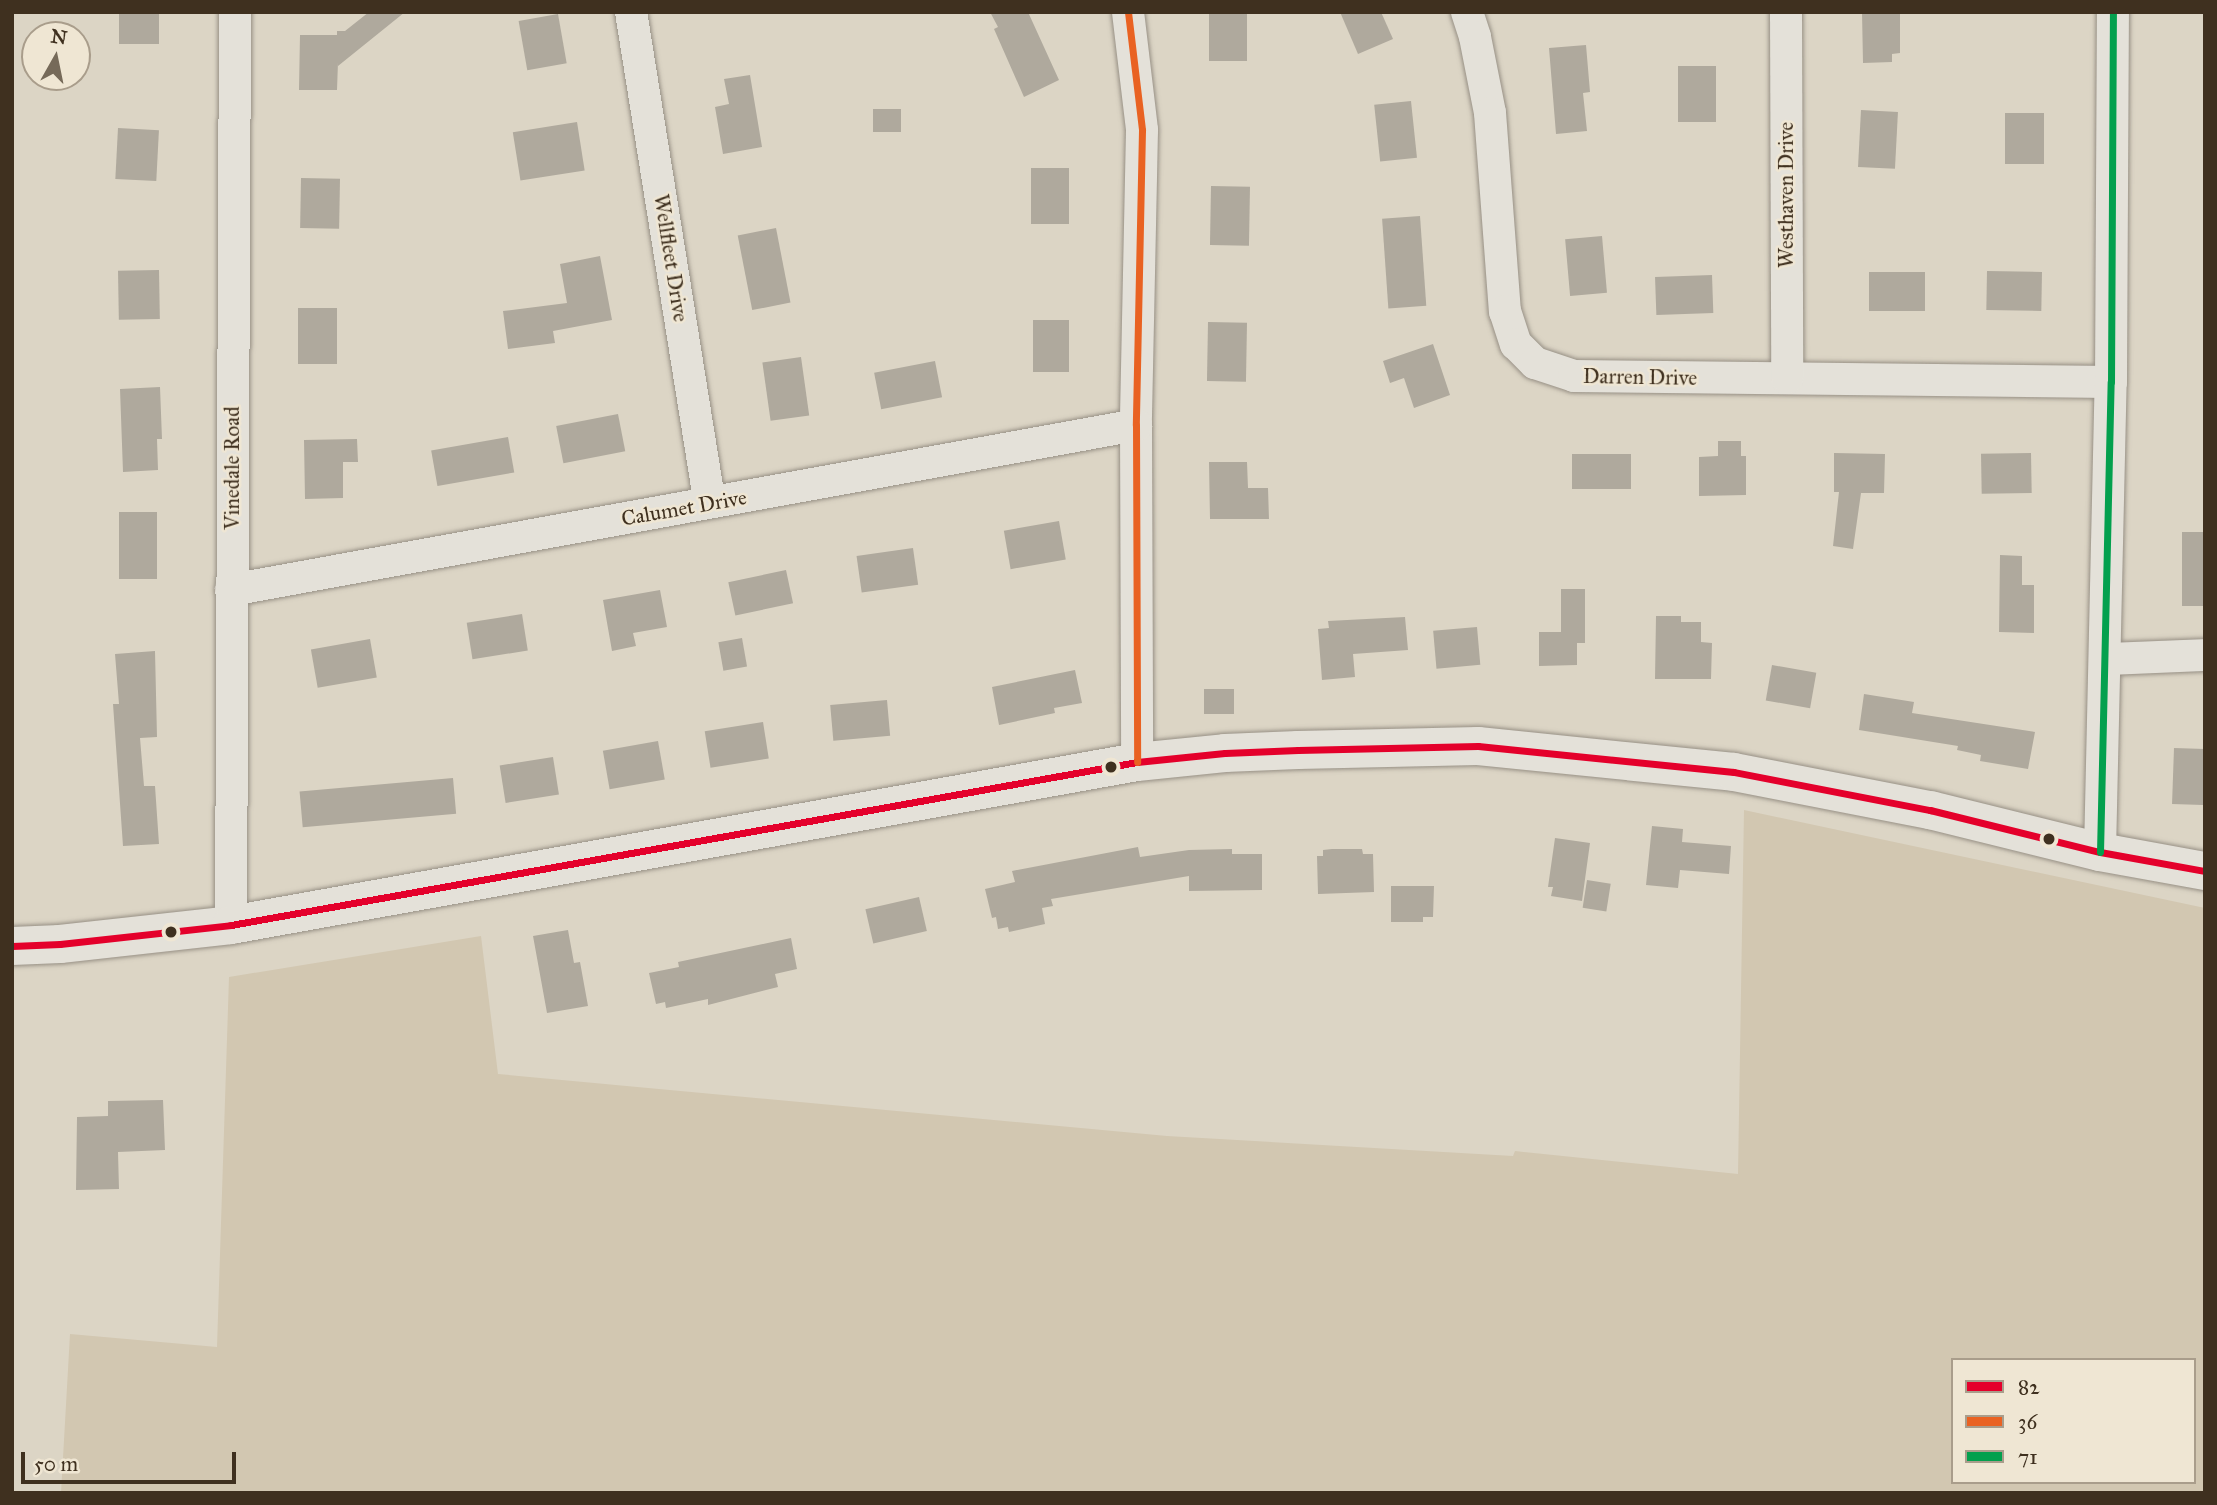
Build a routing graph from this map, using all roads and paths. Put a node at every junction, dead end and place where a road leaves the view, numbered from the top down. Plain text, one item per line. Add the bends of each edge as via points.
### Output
1 (235, 12) edge
2 (631, 12) edge
3 (1129, 12) edge
4 (1466, 12) edge
5 (1786, 12) edge
6 (2113, 12) edge
7 (1787, 378) junction
8 (2111, 382) junction
9 (1136, 425) junction
10 (710, 503) junction
11 (231, 590) junction
12 (2205, 656) edge
13 (2106, 659) junction
14 (1137, 762) junction
15 (2100, 852) junction
16 (2205, 871) edge
17 (231, 925) junction
18 (12, 946) edge

1 - 11 street, Vinedale Road
2 - 10 street, Wellfleet Drive
3 - 9 street via 1142,130
4 - 7 street, Darren Drive via 1490,113 1505,311 1511,334 1525,355 1547,369 1574,376
5 - 7 street, Westhaven Drive
6 - 8 street
7 - 8 street, Darren Drive
8 - 13 street
9 - 10 street, Calumet Drive
9 - 14 street
10 - 11 street, Calumet Drive
11 - 17 street, Vinedale Road
12 - 13 street
13 - 15 street
14 - 15 main road via 1225,752 1478,746 1734,772 1930,810
14 - 17 main road
15 - 16 main road
17 - 18 main road

